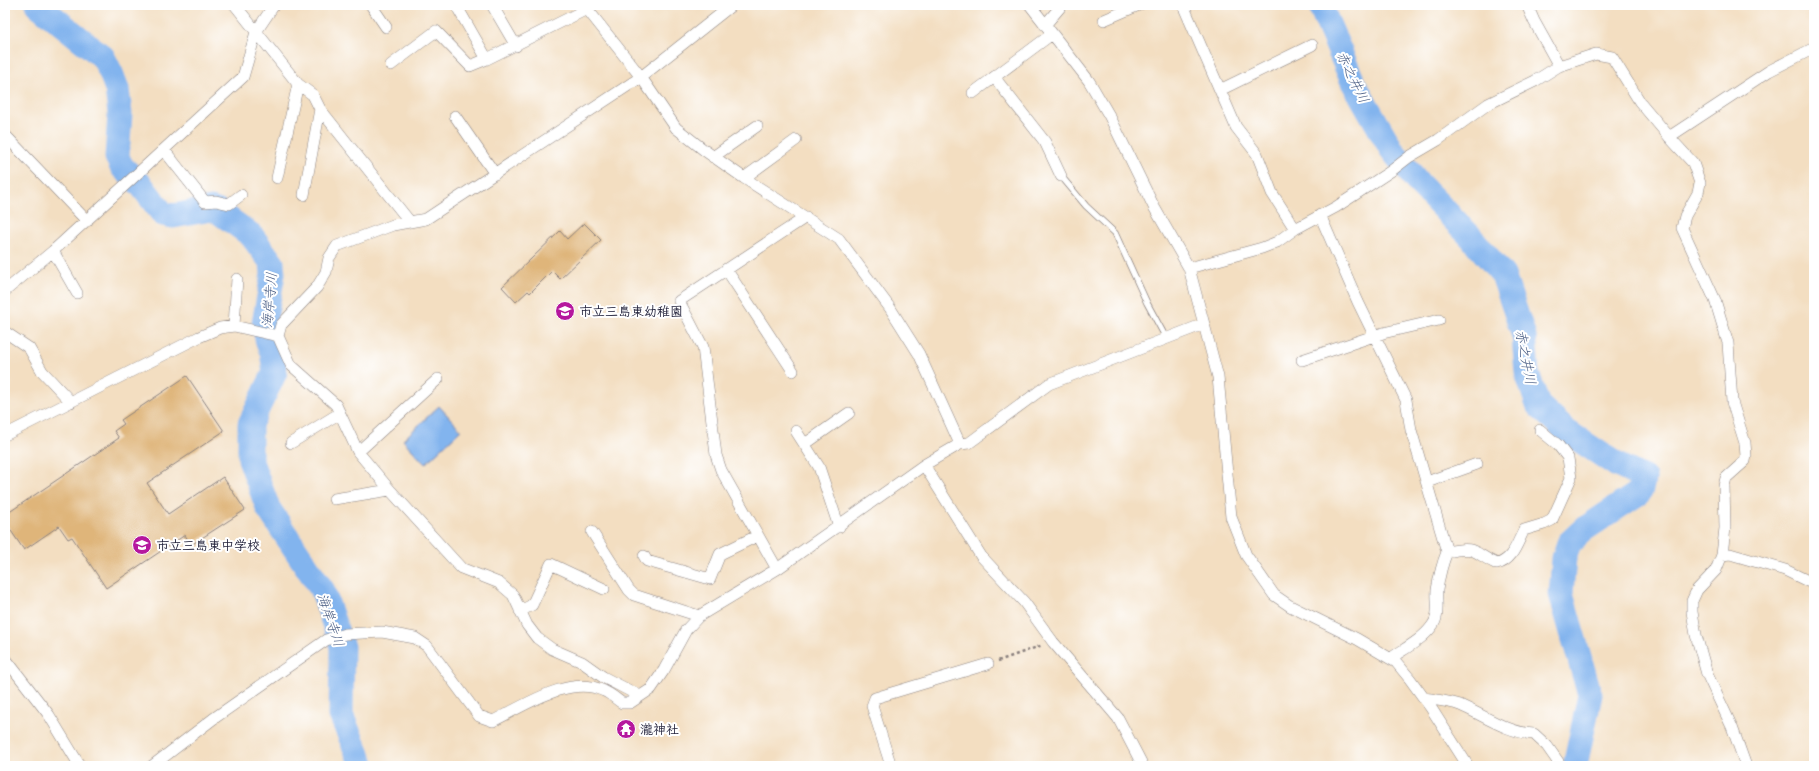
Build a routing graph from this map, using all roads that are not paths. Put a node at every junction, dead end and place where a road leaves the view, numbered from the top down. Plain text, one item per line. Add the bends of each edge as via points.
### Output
1 (235, 5) edge
2 (274, 5) edge
3 (371, 5) edge
4 (456, 5) edge
5 (492, 5) edge
6 (732, 5) edge
7 (1030, 5) edge
8 (1062, 5) edge
9 (1139, 5) edge
10 (1184, 5) edge
11 (1527, 5) edge
12 (586, 7) edge
13 (1104, 20) dead end
14 (1045, 25) junction
15 (386, 27) dead end
16 (256, 32) junction
17 (1052, 34) junction
18 (1312, 45) dead end
19 (516, 46) junction
20 (1814, 48) edge
21 (487, 59) junction
22 (391, 65) dead end
23 (1559, 66) junction
24 (641, 77) junction
25 (994, 77) junction
26 (298, 84) junction
27 (1220, 90) junction
28 (973, 93) dead end
29 (320, 109) junction
30 (455, 116) dead end
31 (756, 126) dead end
32 (5, 135) edge
33 (1669, 137) junction
34 (796, 140) dead end
35 (164, 150) junction
36 (713, 157) junction
37 (495, 174) junction
38 (1061, 176) joint
39 (277, 178) dead end
40 (744, 178) junction
41 (241, 195) dead end
42 (304, 195) dead end
43 (1320, 215) junction
44 (806, 217) junction
45 (87, 221) junction
46 (410, 222) junction
47 (1296, 229) junction
48 (53, 251) junction
49 (1189, 268) junction
50 (726, 269) junction
51 (237, 279) dead end
52 (5, 291) edge
53 (77, 293) dead end
54 (1439, 320) dead end
55 (1204, 324) junction
56 (234, 326) junction
57 (5, 332) edge
58 (275, 335) junction
59 (1375, 337) junction
60 (1166, 338) junction
61 (1302, 360) dead end
62 (793, 371) dead end
63 (438, 379) dead end
64 (71, 402) junction
65 (340, 413) junction
66 (849, 413) dead end
67 (1540, 430) dead end
68 (796, 431) dead end
69 (5, 435) edge
70 (290, 443) dead end
71 (805, 444) junction
72 (960, 444) junction
73 (358, 452) junction
74 (1477, 464) dead end
75 (924, 465) junction
76 (1427, 482) junction
77 (390, 490) junction
78 (334, 499) dead end
79 (839, 527) junction
80 (592, 532) dead end
81 (757, 536) junction
82 (1447, 552) junction
83 (1722, 555) junction
84 (644, 556) dead end
85 (777, 569) junction
86 (1814, 584) edge
87 (604, 590) dead end
88 (520, 611) junction
89 (699, 616) junction
90 (5, 658) edge
91 (1391, 658) junction
92 (988, 664) road end
93 (640, 696) junction
94 (1424, 698) junction
95 (80, 766) edge
96 (152, 766) edge
97 (891, 766) edge
98 (1143, 766) edge
99 (1468, 766) edge
100 (1560, 766) edge
101 (1746, 766) edge

1 - 16 street
2 - 16 street
3 - 15 street
4 - 21 street
5 - 19 street
6 - 24 street
7 - 14 street
8 - 14 street
9 - 13 street
10 - 27 street
11 - 23 street
12 - 19 street
12 - 24 street
14 - 17 street
16 - 26 street
16 - 35 street via 243,77
17 - 25 street
17 - 49 street via 1089,80 1154,207
18 - 27 street
19 - 21 street
20 - 33 street via 1770,71
21 - 22 street via 470,66 436,31
23 - 33 street via 1596,54 1612,57 1640,102
23 - 43 street via 1488,104 1438,140
24 - 36 street via 676,128
24 - 37 street
25 - 28 street
25 - 38 street via 1045,142
26 - 29 street via 313,95
26 - 39 street
27 - 47 street via 1236,127 1257,154 1272,193
29 - 42 street
29 - 46 street
30 - 37 street
31 - 36 street
32 - 45 street
33 - 83 street via 1693,163 1700,183 1682,228 1717,307 1728,344 1732,402 1745,444 1745,461 1726,478 1724,486 1725,528
34 - 40 street
35 - 41 street via 205,202 229,204
35 - 45 street
36 - 40 street
37 - 46 street via 426,218
38 - 60 lane via 1086,206 1115,233
40 - 44 street
43 - 47 street
43 - 59 street
44 - 50 street
44 - 72 street via 839,239 890,308 919,354
45 - 48 street
46 - 58 street via 393,225 337,246 317,287 281,325
47 - 49 street via 1277,242 1262,248
48 - 52 street
48 - 53 street
49 - 55 street
50 - 62 street
50 - 81 street via 679,301 702,347 716,455 721,470
51 - 56 street
54 - 59 street
55 - 60 street
55 - 91 street via 1218,377 1231,517 1246,555 1274,595 1290,606
56 - 58 street
56 - 64 street via 220,328 199,337
57 - 64 street via 29,348 42,371
58 - 65 street via 291,365 336,406
59 - 61 street
59 - 76 street via 1406,400 1411,430
60 - 72 street via 1049,384 969,443
63 - 73 street
64 - 69 street
65 - 70 street
65 - 73 street
66 - 71 street
67 - 82 street via 1558,445 1568,458 1571,478 1552,520 1524,530 1505,562 1497,564 1474,550 1464,548
68 - 71 street
71 - 79 street via 819,467
72 - 75 street
73 - 77 street
74 - 76 street
75 - 79 street
75 - 98 street via 981,556 1024,602 1053,642 1118,718
76 - 82 street
77 - 78 street
77 - 88 street via 461,568 499,583 513,595
79 - 85 street
80 - 89 street via 634,595
81 - 84 street via 720,554 710,579 647,561
81 - 85 street
82 - 91 street via 1442,562 1433,626
83 - 86 street via 1730,554 1785,570
83 - 101 street via 1716,570 1697,590 1692,601 1692,612 1707,674 1732,727
85 - 89 street
87 - 88 street via 551,564 532,605
88 - 93 street via 537,638 552,649 582,662 603,677
89 - 93 street via 686,630 651,689
90 - 95 street via 49,715
91 - 94 street
92 - 97 street via 875,698 872,706
93 - 96 street via 630,703 622,704 604,691 580,685 560,688 493,721 479,716 427,646 415,638 382,632 346,634 332,637 213,719
94 - 99 street
94 - 100 street via 1458,704 1511,729 1534,734 1547,746

